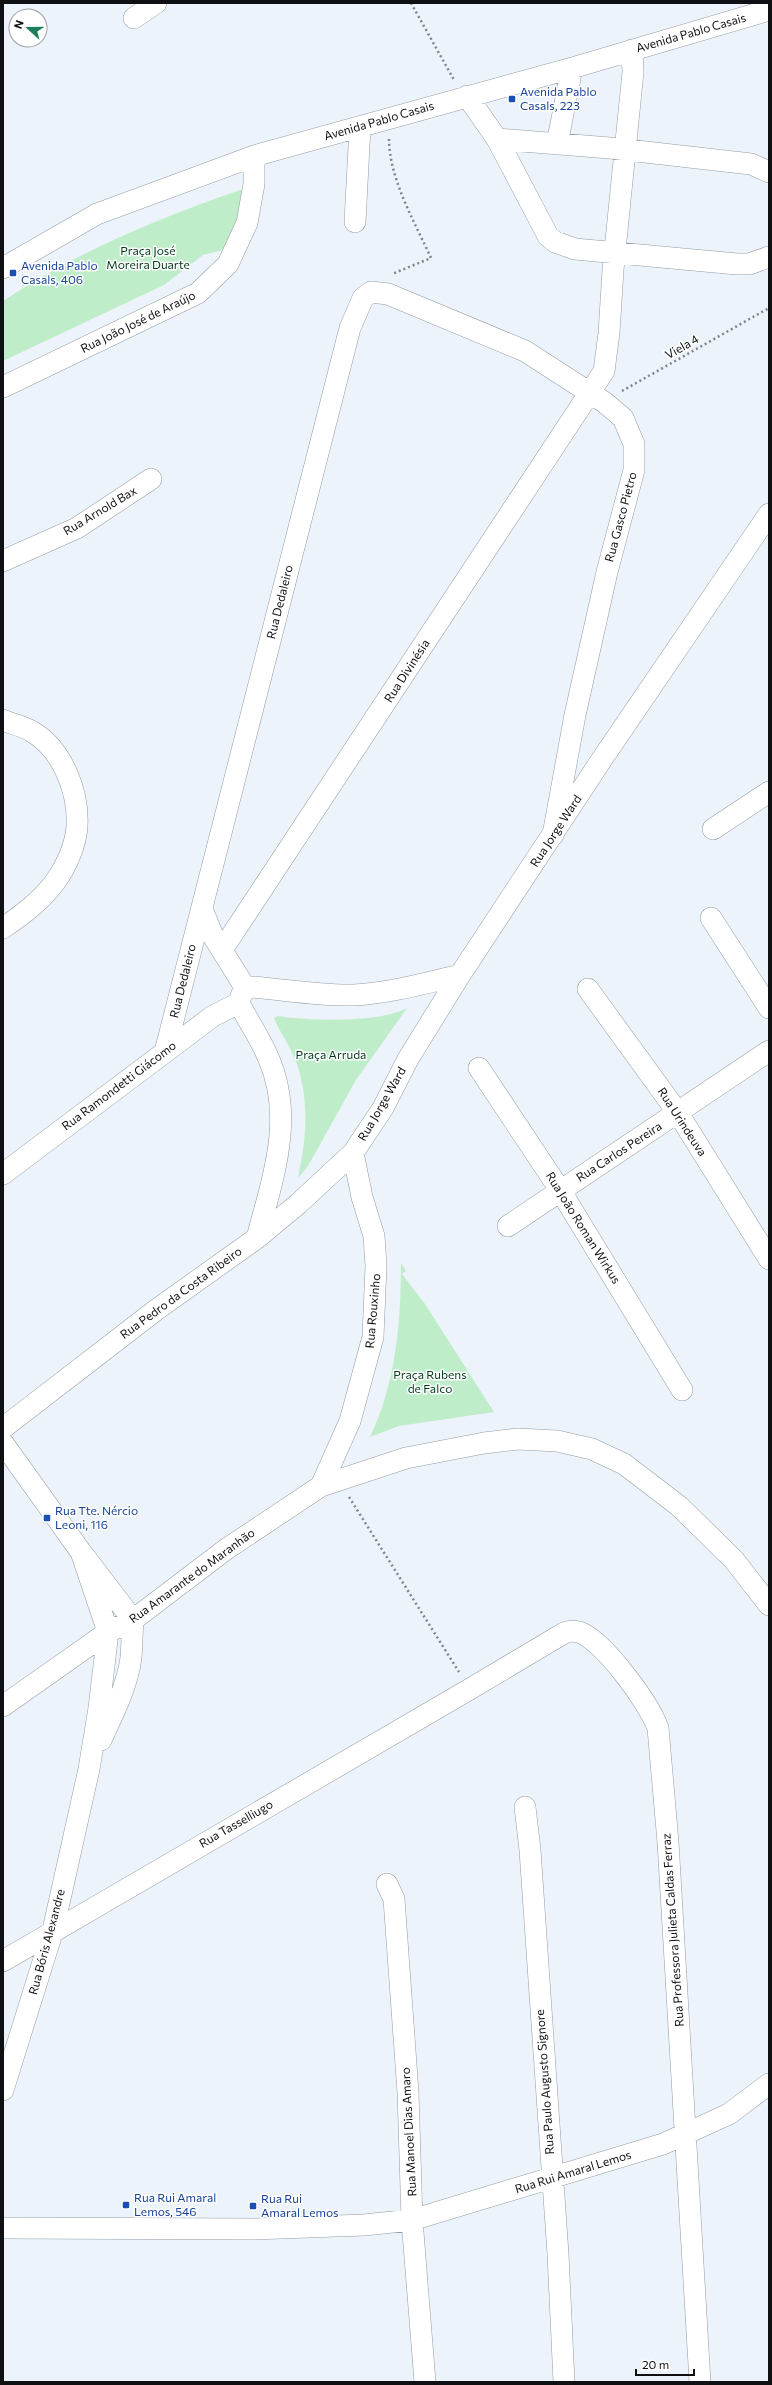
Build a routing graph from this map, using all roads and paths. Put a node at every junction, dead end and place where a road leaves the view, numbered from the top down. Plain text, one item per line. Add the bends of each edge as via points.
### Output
1 (156, 3) edge
2 (411, 3) edge
3 (768, 3) edge
4 (769, 9) edge
5 (134, 18) dead end
6 (632, 50) junction
7 (572, 68) junction
8 (466, 96) junction
9 (390, 119) junction
10 (360, 127) junction
11 (497, 139) junction
12 (557, 144) junction
13 (625, 150) junction
14 (254, 156) junction
15 (769, 172) edge
16 (355, 222) dead end
17 (615, 253) junction
18 (769, 257) edge
19 (431, 258) dead end
20 (3, 268) edge
21 (363, 298) joint
22 (769, 308) edge
23 (3, 387) edge
24 (597, 397) junction
25 (151, 479) dead end
26 (769, 514) edge
27 (3, 561) edge
28 (3, 720) edge
29 (769, 792) edge
30 (713, 829) dead end
31 (553, 835) junction
32 (202, 909) junction
33 (711, 918) dead end
34 (3, 928) edge
35 (222, 950) junction
36 (460, 975) junction
37 (588, 989) dead end
38 (242, 996) junction
39 (769, 1008) edge
40 (769, 1051) edge
41 (165, 1052) junction
42 (479, 1068) dead end
43 (678, 1113) junction
44 (354, 1153) junction
45 (3, 1174) edge
46 (560, 1190) junction
47 (508, 1226) dead end
48 (257, 1238) junction
49 (769, 1259) edge
50 (682, 1390) dead end
51 (3, 1428) edge
52 (3, 1443) edge
53 (321, 1486) junction
54 (81, 1552) junction
55 (769, 1605) edge
56 (133, 1620) junction
57 (108, 1632) junction
58 (470, 1689) junction
59 (3, 1706) edge
60 (89, 1769) junction
61 (524, 1807) dead end
62 (387, 1884) dead end
63 (53, 1930) junction
64 (3, 1960) edge
65 (769, 2084) edge
66 (3, 2090) edge
67 (686, 2135) junction
68 (552, 2178) junction
69 (412, 2220) junction
70 (3, 2228) edge
71 (425, 2382) edge
72 (564, 2382) edge
73 (700, 2382) edge

1 - 5 street
2 - 8 path via 454,80
3 - 4 street
4 - 6 street, Avenida Pablo Casais
6 - 7 street, Avenida Pablo Casais
6 - 13 street, Rua Divinésia via 633,72
7 - 8 street, Avenida Pablo Casais
7 - 12 street
8 - 9 street, Avenida Pablo Casais
8 - 11 street
9 - 10 street, Avenida Pablo Casais
9 - 19 path via 391,159 406,202
10 - 14 street, Avenida Pablo Casais
10 - 16 street
11 - 12 street
11 - 17 street via 548,236 566,247
12 - 13 street
13 - 15 street via 751,164
13 - 17 street, Rua Divinésia
14 - 20 street, Avenida Pablo Casais via 97,214
14 - 23 street, Rua João José de Araújo via 254,184 247,223 228,264 198,293
17 - 18 street via 737,264 749,264
17 - 24 street, Rua Divinésia via 607,359
21 - 24 street, Rua Gasco Pietro via 371,292 388,294 525,351
21 - 32 street, Rua Dedaleiro via 350,328
22 - 24 path, Viela 4
24 - 31 street, Rua Gasco Pietro via 623,418 634,444 634,470 607,572 575,715
24 - 35 street, Rua Divinésia
25 - 27 street, Rua Arnold Bax via 77,528
26 - 31 street, Rua Jorge Ward
28 - 34 street via 32,731 53,750 67,775 75,798 77,826 72,851 55,882 32,907
29 - 30 street
31 - 36 street, Rua Jorge Ward
32 - 35 street, Rua Dedaleiro
32 - 41 street, Rua Dedaleiro
33 - 39 street
35 - 38 street, Rua Dedaleiro
36 - 38 street via 377,992 319,995 261,988
36 - 44 street, Rua Jorge Ward
37 - 43 street, Rua Urindeuva
38 - 41 street, Rua Ramondetti Giácomo
38 - 48 street via 268,1056 282,1108 280,1148
40 - 43 street, Rua Carlos Pereira
41 - 45 street, Rua Ramondetti Giácomo
42 - 46 street, Rua João Roman Wirkus
43 - 46 street, Rua Carlos Pereira
43 - 49 street, Rua Urindeuva
44 - 48 street, Rua Pedro da Costa Ribeiro
44 - 53 street, Rua Rouxinho via 362,1196 374,1236 376,1266 373,1338 350,1421
46 - 47 street, Rua Carlos Pereira
46 - 50 street, Rua João Roman Wirkus
48 - 51 street, Rua Pedro da Costa Ribeiro via 156,1310
52 - 54 street
53 - 55 street, Rua Amarante do Maranhão via 406,1458 484,1443 518,1439 557,1441 592,1448 624,1464 679,1506 734,1560
53 - 56 street, Rua Amarante do Maranhão via 225,1550
53 - 58 path via 351,1499
54 - 56 street
54 - 57 street
56 - 57 street, Rua Amarante do Maranhão
56 - 60 street, Rua Bóris Alexandre via 126,1676 117,1705
57 - 59 street, Rua Amarante do Maranhão
57 - 60 street, Rua Bóris Alexandre
58 - 63 street, Rua Tasselliugo
58 - 67 street, Rua Professora Julieta Caldas Ferraz via 564,1633 577,1632 591,1639 620,1668 653,1712 658,1728 662,1766
60 - 63 street, Rua Bóris Alexandre
61 - 68 street, Rua Paulo Augusto Signore via 530,1858
62 - 69 street, Rua Manoel Dias Amaro via 394,1900 408,2092
63 - 64 street, Rua Tasselliugo
63 - 66 street, Rua Bóris Alexandre
65 - 67 street, Rua Rui Amaral Lemos via 729,2114
67 - 68 street, Rua Rui Amaral Lemos
67 - 73 street, Rua Professora Julieta Caldas Ferraz
68 - 69 street, Rua Rui Amaral Lemos
68 - 72 street, Rua Paulo Augusto Signore
69 - 70 street, Rua Rui Amaral Lemos via 364,2225 253,2229
69 - 71 street, Rua Manoel Dias Amaro

